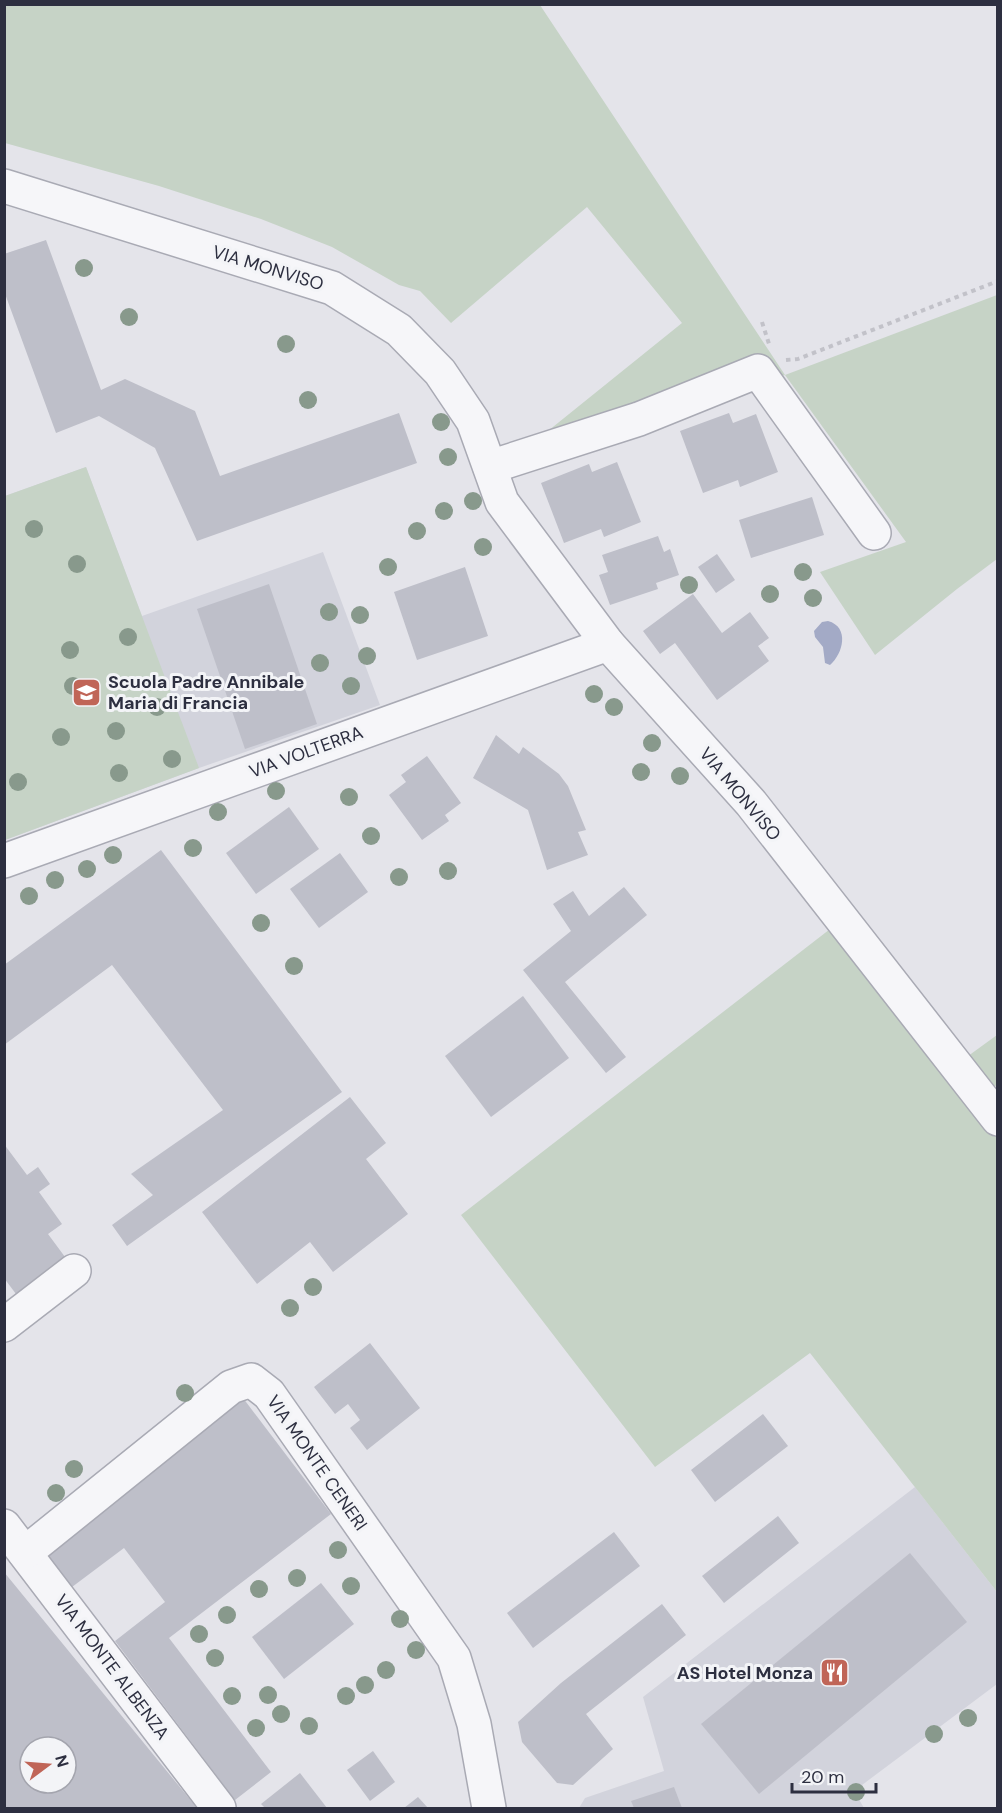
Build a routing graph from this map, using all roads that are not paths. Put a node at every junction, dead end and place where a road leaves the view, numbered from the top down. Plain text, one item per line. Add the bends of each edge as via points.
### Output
1 (4, 186) edge
2 (490, 467) junction
3 (874, 532) dead end
4 (608, 644) junction
5 (4, 861) edge
6 (998, 1119) edge
7 (74, 1271) dead end
8 (4, 1324) edge
9 (4, 1526) edge
10 (25, 1553) junction
11 (219, 1809) edge
12 (489, 1809) edge

1 - 2 street, VIA MONVISO via 332,288 399,330 440,372 473,421
2 - 3 street via 639,420 758,371
2 - 4 street, VIA MONVISO via 502,502
4 - 5 street, VIA VOLTERRA
4 - 6 street, VIA MONVISO via 751,803
7 - 8 street
9 - 10 street, VIA MONTE ALBENZA
10 - 11 street, VIA MONTE ALBENZA
10 - 12 street, VIA MONTE CENERI via 231,1387 251,1380 269,1394 454,1658 474,1724

